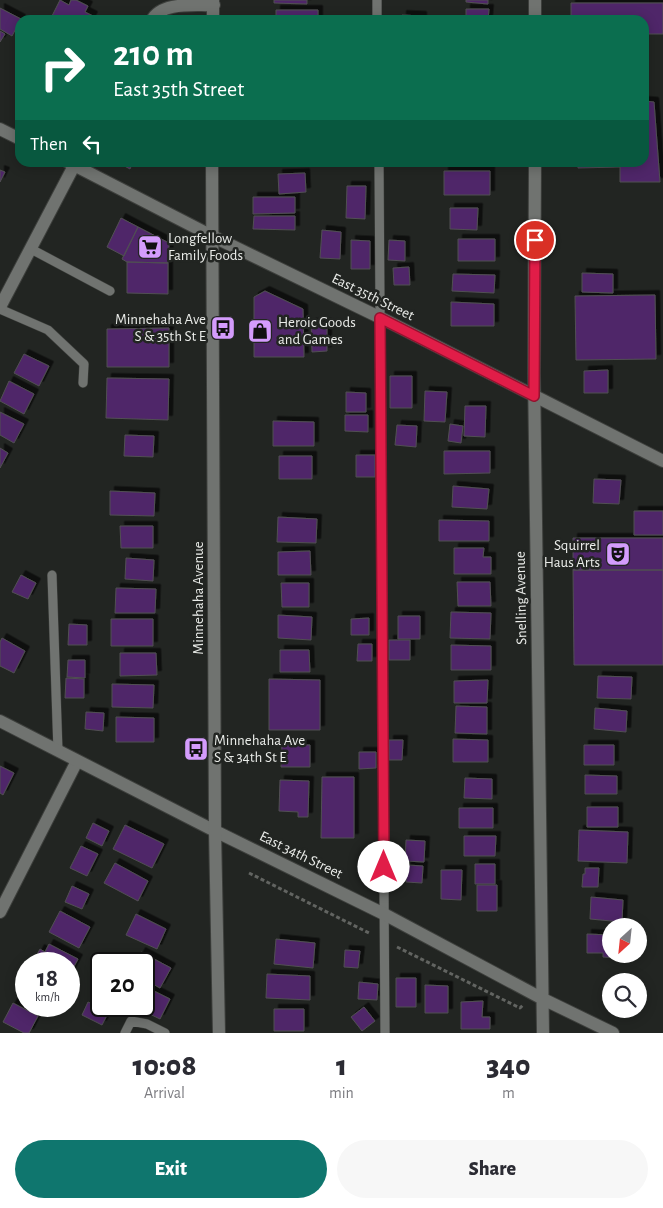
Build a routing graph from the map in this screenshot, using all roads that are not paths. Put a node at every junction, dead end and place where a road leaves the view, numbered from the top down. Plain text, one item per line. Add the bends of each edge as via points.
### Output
1 (377, 0) edge
2 (535, 0) edge
3 (214, 2) edge
4 (155, 15) edge
5 (213, 15) edge
6 (377, 15) edge
7 (535, 15) edge
8 (0, 129) edge
9 (15, 136) edge
10 (72, 167) edge
11 (79, 167) edge
12 (212, 167) edge
13 (379, 167) edge
14 (535, 167) edge
15 (212, 236) junction
16 (31, 249) junction
17 (110, 291) dead end
18 (0, 308) edge
19 (380, 318) junction
20 (83, 383) dead end
21 (534, 396) junction
22 (663, 461) edge
23 (52, 575) dead end
24 (0, 721) edge
25 (58, 751) junction
26 (77, 761) junction
27 (215, 831) junction
28 (0, 912) edge
29 (384, 914) junction
30 (543, 999) junction
31 (125, 1033) edge
32 (165, 1033) edge
33 (219, 1033) edge
34 (385, 1033) edge
35 (543, 1033) edge
36 (614, 1033) edge

1 - 6 lane
2 - 7 street
3 - 4 street via 175,6
3 - 5 street
8 - 9 street
10 - 16 street
11 - 15 street, East 35th Street
12 - 15 street, Minnehaha Avenue
13 - 19 lane
14 - 21 street, Snelling Avenue
15 - 19 street, East 35th Street
15 - 27 street, Minnehaha Avenue
16 - 17 lane
16 - 18 street
18 - 20 lane via 48,330 84,364
19 - 21 street, East 35th Street
19 - 29 lane
21 - 22 street, East 35th Street
21 - 30 street, Snelling Avenue
23 - 25 lane
24 - 25 street, East 34th Street
25 - 26 street, East 34th Street
26 - 27 street, East 34th Street
26 - 28 street
27 - 29 street, East 34th Street
27 - 33 street, Minnehaha Avenue
29 - 30 street, East 34th Street
29 - 34 lane
30 - 35 street, Snelling Avenue
30 - 36 street, East 34th Street
31 - 32 lane via 131,1021

